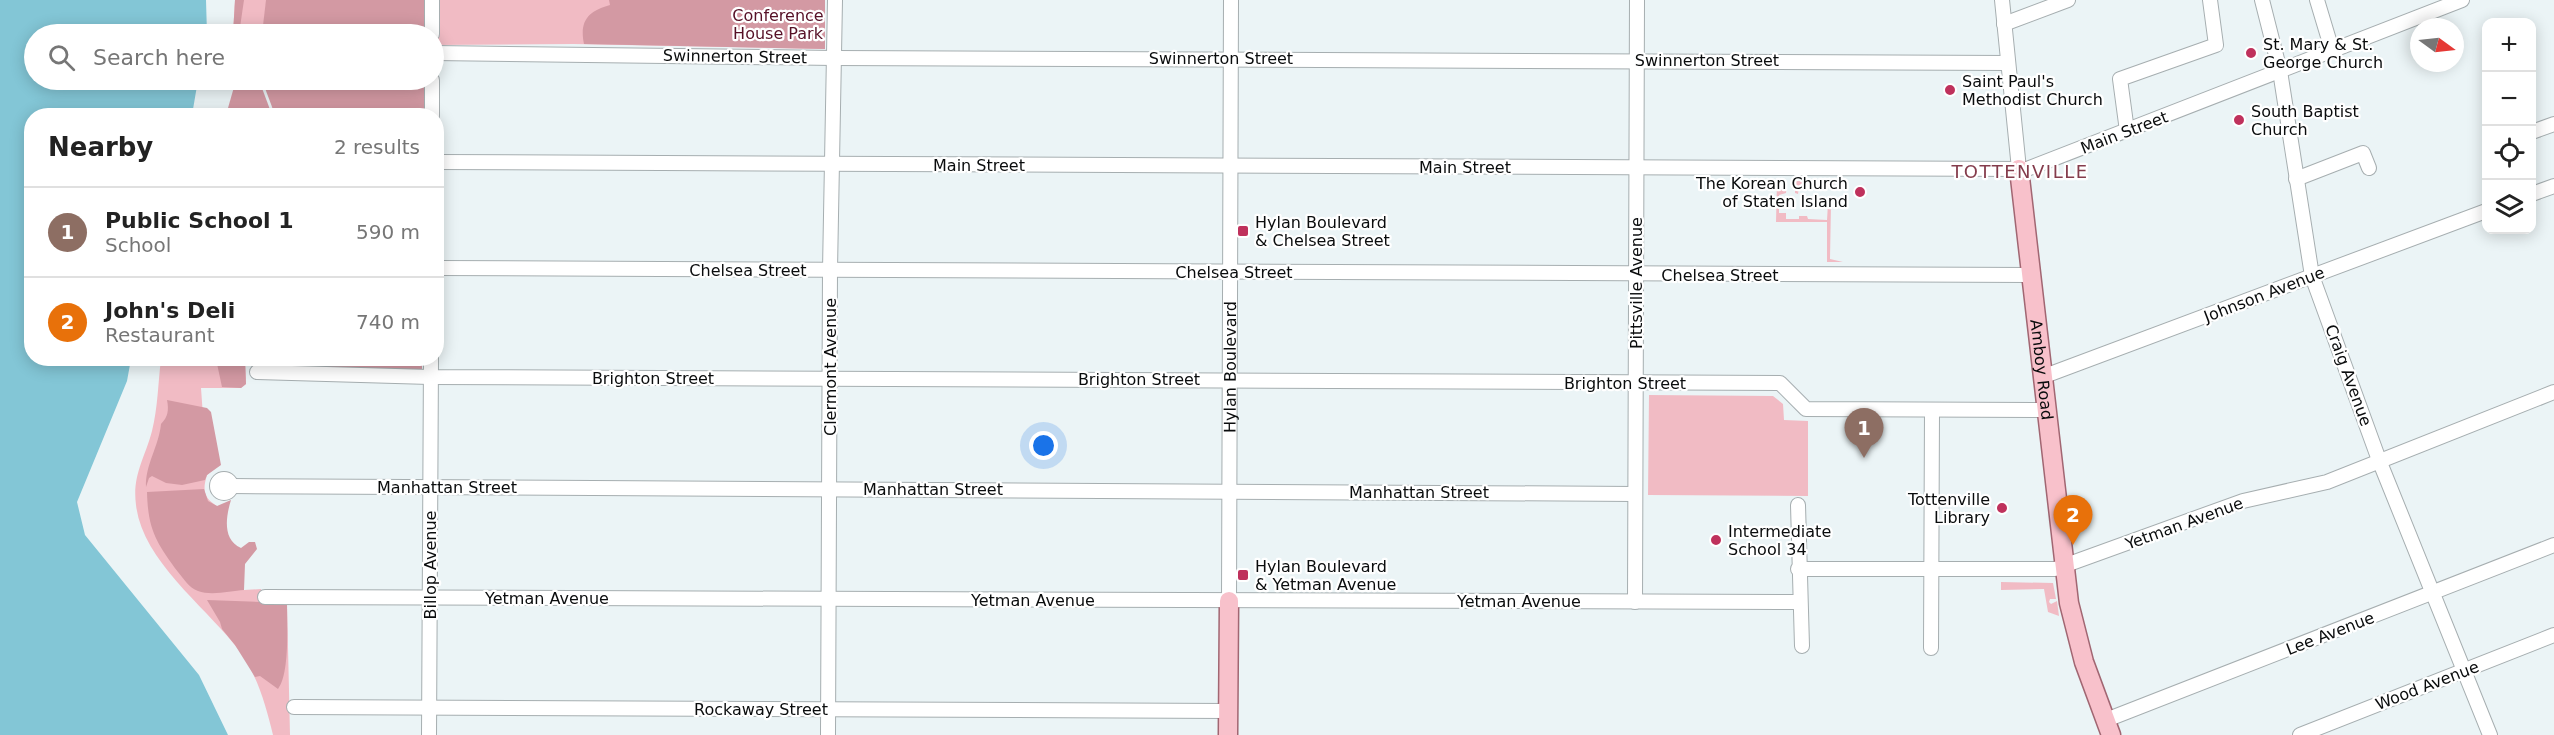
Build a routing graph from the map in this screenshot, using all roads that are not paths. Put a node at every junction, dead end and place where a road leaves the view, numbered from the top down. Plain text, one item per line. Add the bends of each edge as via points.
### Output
1 (432, 0) edge
2 (835, 0) edge
3 (1231, 0) edge
4 (1637, 0) edge
5 (2002, 0) edge
6 (2068, 0) edge
7 (2210, 0) edge
8 (2262, 0) edge
9 (2318, 0) edge
10 (2462, 0) edge
11 (432, 24) edge
12 (2004, 24) junction
13 (2332, 50) junction
14 (444, 53) edge
15 (834, 57) junction
16 (1231, 58) junction
17 (1635, 60) junction
18 (2008, 63) junction
19 (2280, 71) junction
20 (432, 90) edge
21 (432, 108) edge
22 (2554, 124) edge
23 (2127, 131) junction
24 (2536, 131) edge
25 (444, 162) edge
26 (832, 164) junction
27 (1231, 166) junction
28 (1636, 168) junction
29 (2369, 168) dead end
30 (2019, 170) junction
31 (2296, 179) junction
32 (2554, 186) edge
33 (2536, 193) edge
34 (2482, 213) edge
35 (444, 268) edge
36 (830, 270) junction
37 (1230, 273) junction
38 (1636, 274) junction
39 (2031, 275) junction
40 (2312, 276) junction
41 (431, 366) edge
42 (257, 372) dead end
43 (430, 376) junction
44 (2042, 376) junction
45 (830, 378) junction
46 (1230, 380) junction
47 (1636, 383) junction
48 (2554, 392) edge
49 (2046, 410) junction
50 (1932, 411) junction
51 (2379, 460) junction
52 (231, 486) dead end
53 (430, 487) junction
54 (829, 489) junction
55 (1229, 491) junction
56 (1635, 494) junction
57 (1798, 505) dead end
58 (2554, 545) edge
59 (2064, 566) junction
60 (1798, 569) junction
61 (1932, 570) junction
62 (2431, 593) junction
63 (265, 597) dead end
64 (429, 597) junction
65 (829, 599) junction
66 (1229, 601) junction
67 (1635, 602) junction
68 (1800, 602) junction
69 (2554, 635) edge
70 (1802, 646) dead end
71 (1931, 648) dead end
72 (2463, 671) junction
73 (294, 707) dead end
74 (429, 708) junction
75 (828, 709) junction
76 (1228, 711) junction
77 (2108, 728) edge
78 (429, 735) edge
79 (828, 735) edge
80 (1228, 735) edge
81 (2300, 735) edge
82 (2490, 735) edge

1 - 11 street
2 - 15 street, Clermont Avenue
3 - 16 street, Hylan Boulevard
4 - 17 street, Pittsville Avenue
5 - 12 street, Amboy Road
6 - 12 street
7 - 23 street via 2216,45 2120,79
8 - 19 street, Craig Avenue
9 - 13 street
10 - 13 street, Main Street
12 - 18 street, Amboy Road
13 - 19 street, Main Street
14 - 15 street, Swinnerton Street
15 - 16 street, Swinnerton Street
15 - 26 street, Clermont Avenue
16 - 17 street, Swinnerton Street
16 - 27 street, Hylan Boulevard
17 - 18 street, Swinnerton Street
17 - 28 street, Pittsville Avenue
18 - 30 street, Amboy Road
19 - 23 street, Main Street
19 - 31 street, Craig Avenue
20 - 21 street
22 - 24 street
23 - 30 street, Main Street
25 - 26 street, Main Street
26 - 27 street, Main Street
26 - 36 street, Clermont Avenue
27 - 28 street, Main Street
27 - 37 street, Hylan Boulevard
28 - 30 street, Main Street
28 - 38 street, Pittsville Avenue
29 - 31 street via 2363,153
30 - 39 main road, Amboy Road
31 - 40 street, Craig Avenue
32 - 33 street
34 - 40 street, Johnson Avenue
35 - 36 street, Chelsea Street
36 - 37 street, Chelsea Street
36 - 45 street, Clermont Avenue
37 - 38 street, Chelsea Street
37 - 46 street, Hylan Boulevard
38 - 39 street, Chelsea Street
38 - 47 street, Pittsville Avenue
39 - 44 main road, Amboy Road
40 - 44 street, Johnson Avenue
40 - 51 street, Craig Avenue
41 - 43 street, Billop Avenue
42 - 43 street, Brighton Street
43 - 45 street, Brighton Street
43 - 53 street, Billop Avenue
44 - 49 main road, Amboy Road
45 - 46 street, Brighton Street
45 - 54 street, Clermont Avenue
46 - 47 street, Brighton Street
46 - 55 street, Hylan Boulevard
47 - 50 street, Brighton Street via 1779,383 1806,409
47 - 56 street, Pittsville Avenue
48 - 51 street, Yetman Avenue
49 - 50 street, Brighton Street
49 - 59 main road, Amboy Road
50 - 61 street
51 - 59 street, Yetman Avenue via 2317,485 2215,510
51 - 62 street, Craig Avenue
52 - 53 street, Manhattan Street
53 - 54 street, Manhattan Street
53 - 64 street, Billop Avenue
54 - 55 street, Manhattan Street
54 - 65 street, Clermont Avenue
55 - 56 street, Manhattan Street
55 - 66 street, Hylan Boulevard
56 - 67 street, Pittsville Avenue
57 - 60 street
58 - 62 street, Lee Avenue
59 - 61 street, Yetman Avenue via 2045,571
59 - 77 main road, Amboy Road via 2075,633
60 - 61 street, Yetman Avenue
60 - 68 street
61 - 71 street
62 - 72 street, Craig Avenue
62 - 77 street, Lee Avenue
63 - 64 street, Yetman Avenue
64 - 65 street, Yetman Avenue
64 - 74 street, Billop Avenue
65 - 66 street, Yetman Avenue
65 - 75 street, Clermont Avenue
66 - 67 street, Yetman Avenue
66 - 76 main road, Hylan Boulevard
67 - 68 street, Yetman Avenue
68 - 70 street
69 - 72 street, Wood Avenue
72 - 81 street, Wood Avenue
72 - 82 street, Craig Avenue
73 - 74 street, Rockaway Street
74 - 75 street, Rockaway Street
74 - 78 street, Billop Avenue
75 - 76 street, Rockaway Street
75 - 79 street, Clermont Avenue
76 - 80 main road, Hylan Boulevard

